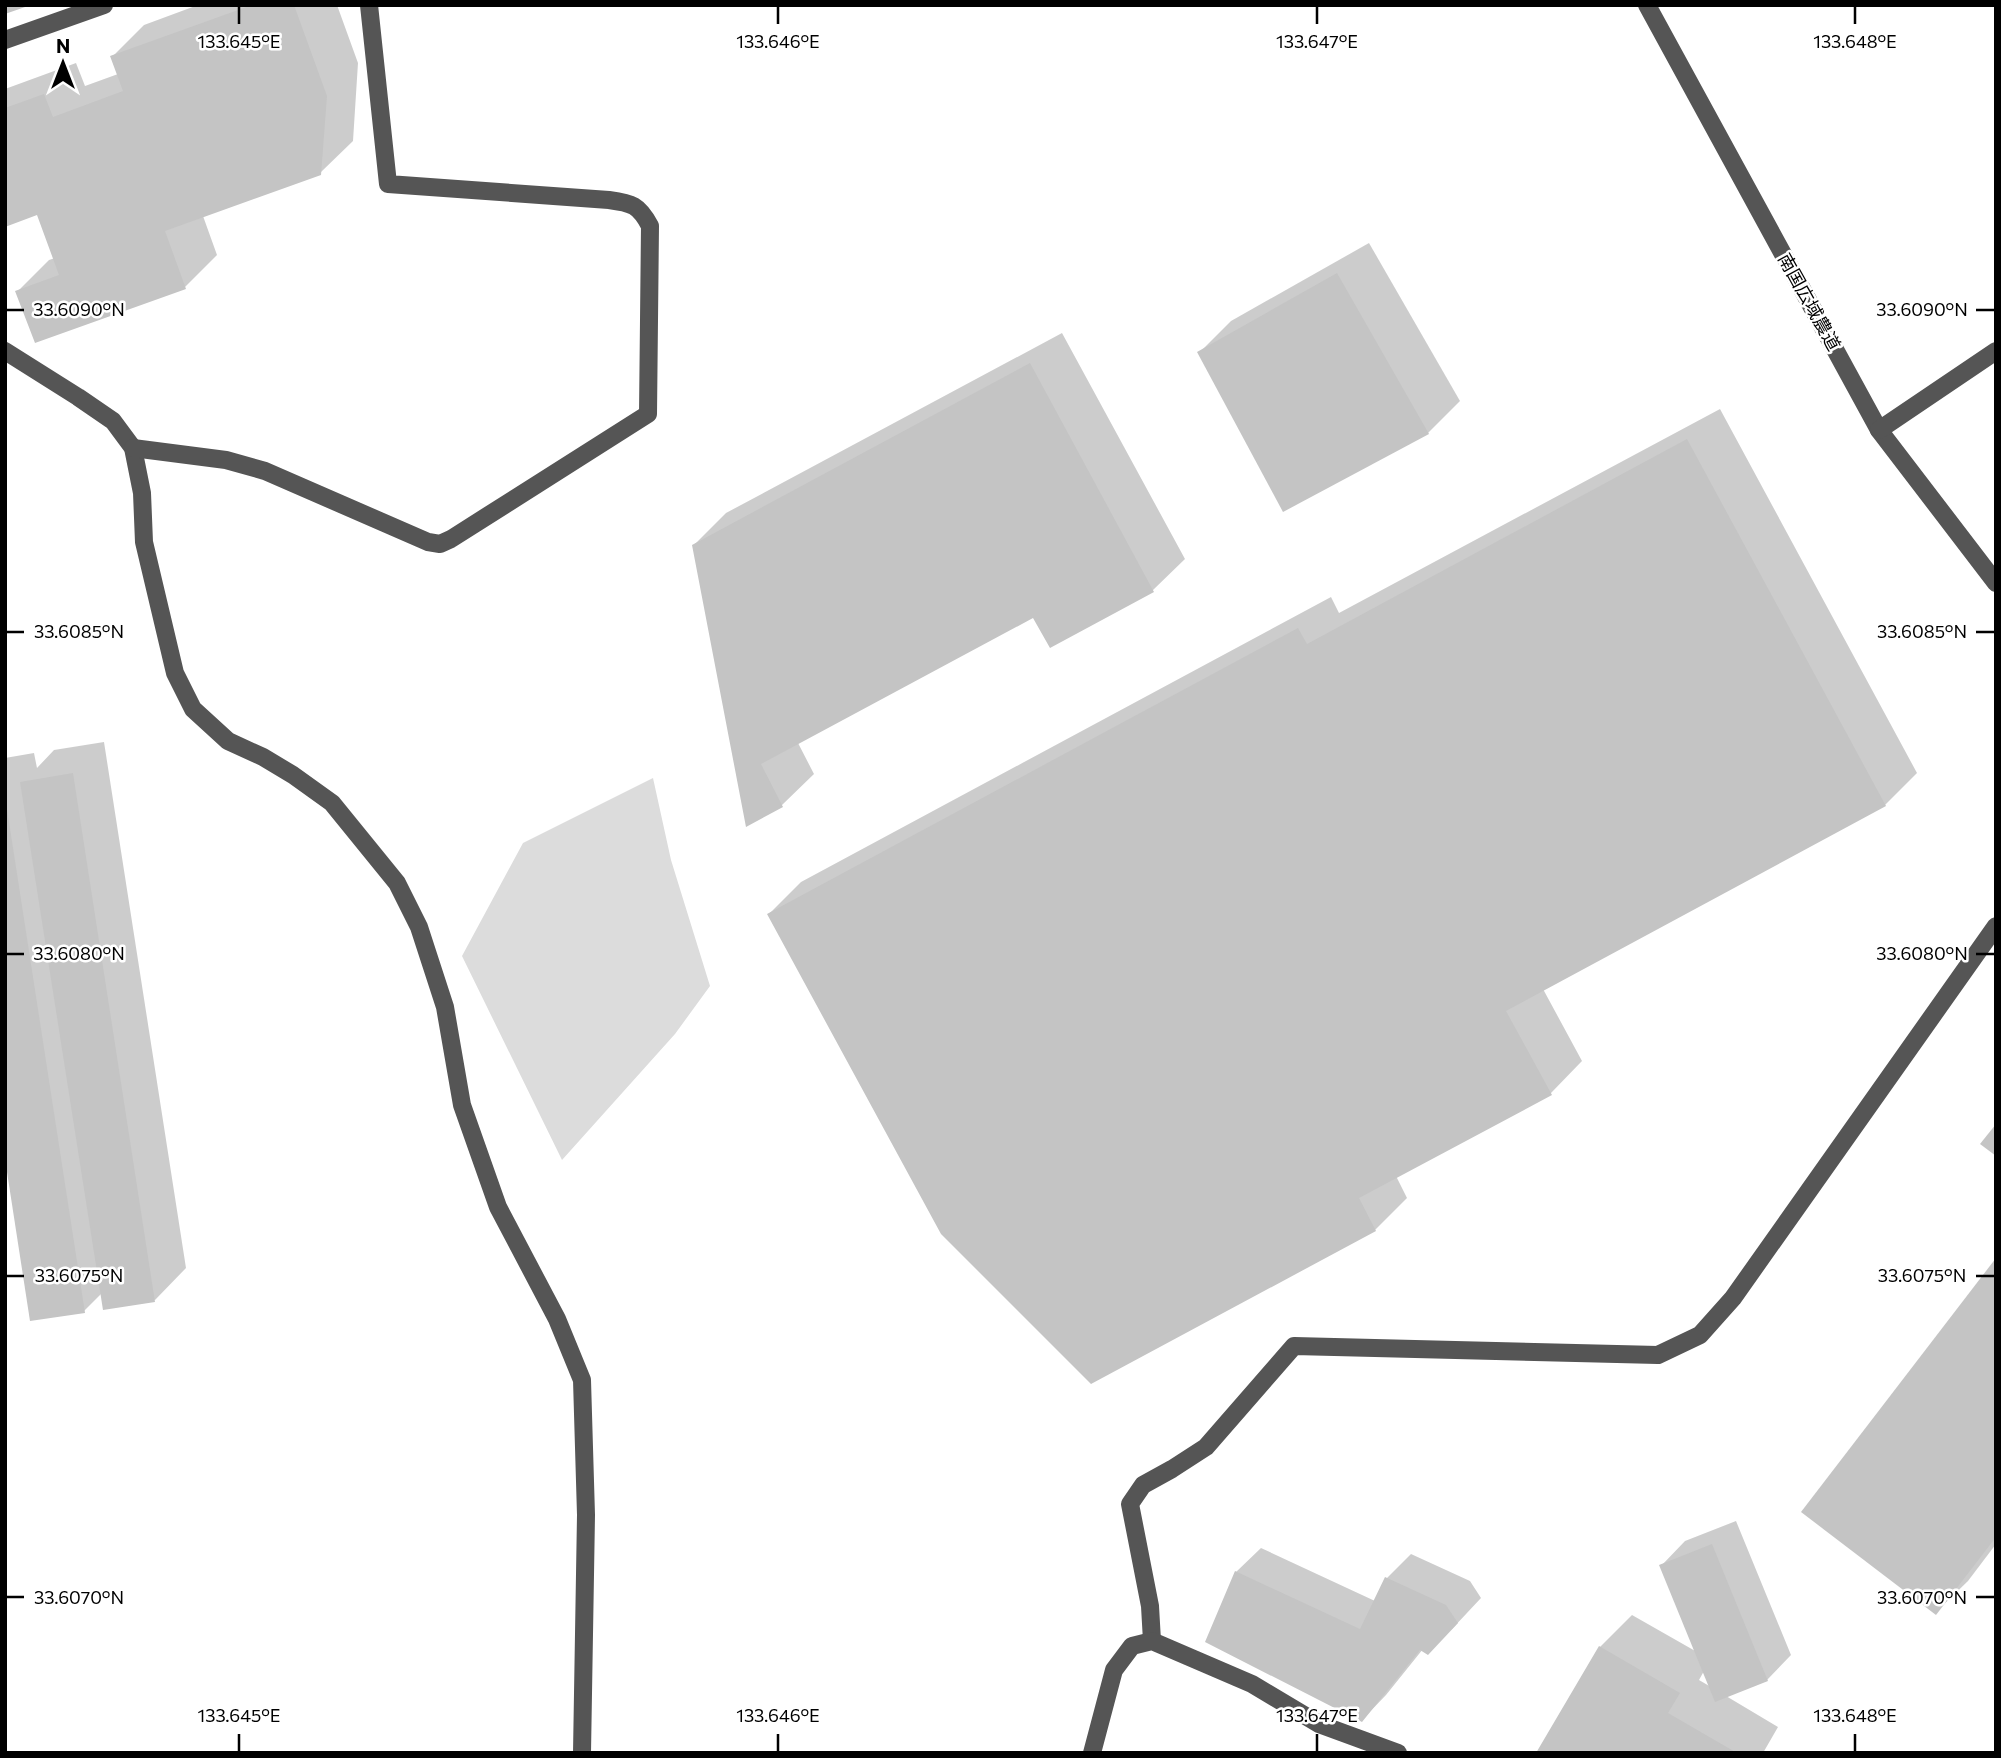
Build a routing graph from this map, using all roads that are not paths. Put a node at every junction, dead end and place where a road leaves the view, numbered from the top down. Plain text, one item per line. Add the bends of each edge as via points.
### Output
1 (104, 5) edge
2 (369, 5) edge
3 (1647, 5) edge
4 (5, 40) edge
5 (5, 351) edge
6 (1996, 351) edge
7 (1879, 430) junction
8 (133, 448) junction
9 (1996, 583) edge
10 (1996, 926) edge
11 (1152, 1641) junction
12 (582, 1753) edge
13 (1092, 1753) edge
14 (1398, 1753) edge

1 - 4 street
2 - 8 street via 387,184 631,202 644,214 650,226 648,414 440,544 265,471 226,460
3 - 7 street, 南国広域農道
5 - 8 street via 113,421
6 - 7 street
7 - 9 street, 南国広域農道
8 - 12 street via 142,493 144,542 175,673 192,709 228,741 273,763 332,803 397,883 419,927 445,1007 462,1105 499,1207 557,1319 582,1380 586,1515
10 - 11 street via 1733,1298 1700,1335 1658,1355 1294,1346 1206,1447 1143,1485 1130,1504 1150,1606
11 - 13 street via 1132,1646 1114,1670
11 - 14 street via 1252,1684 1319,1724

